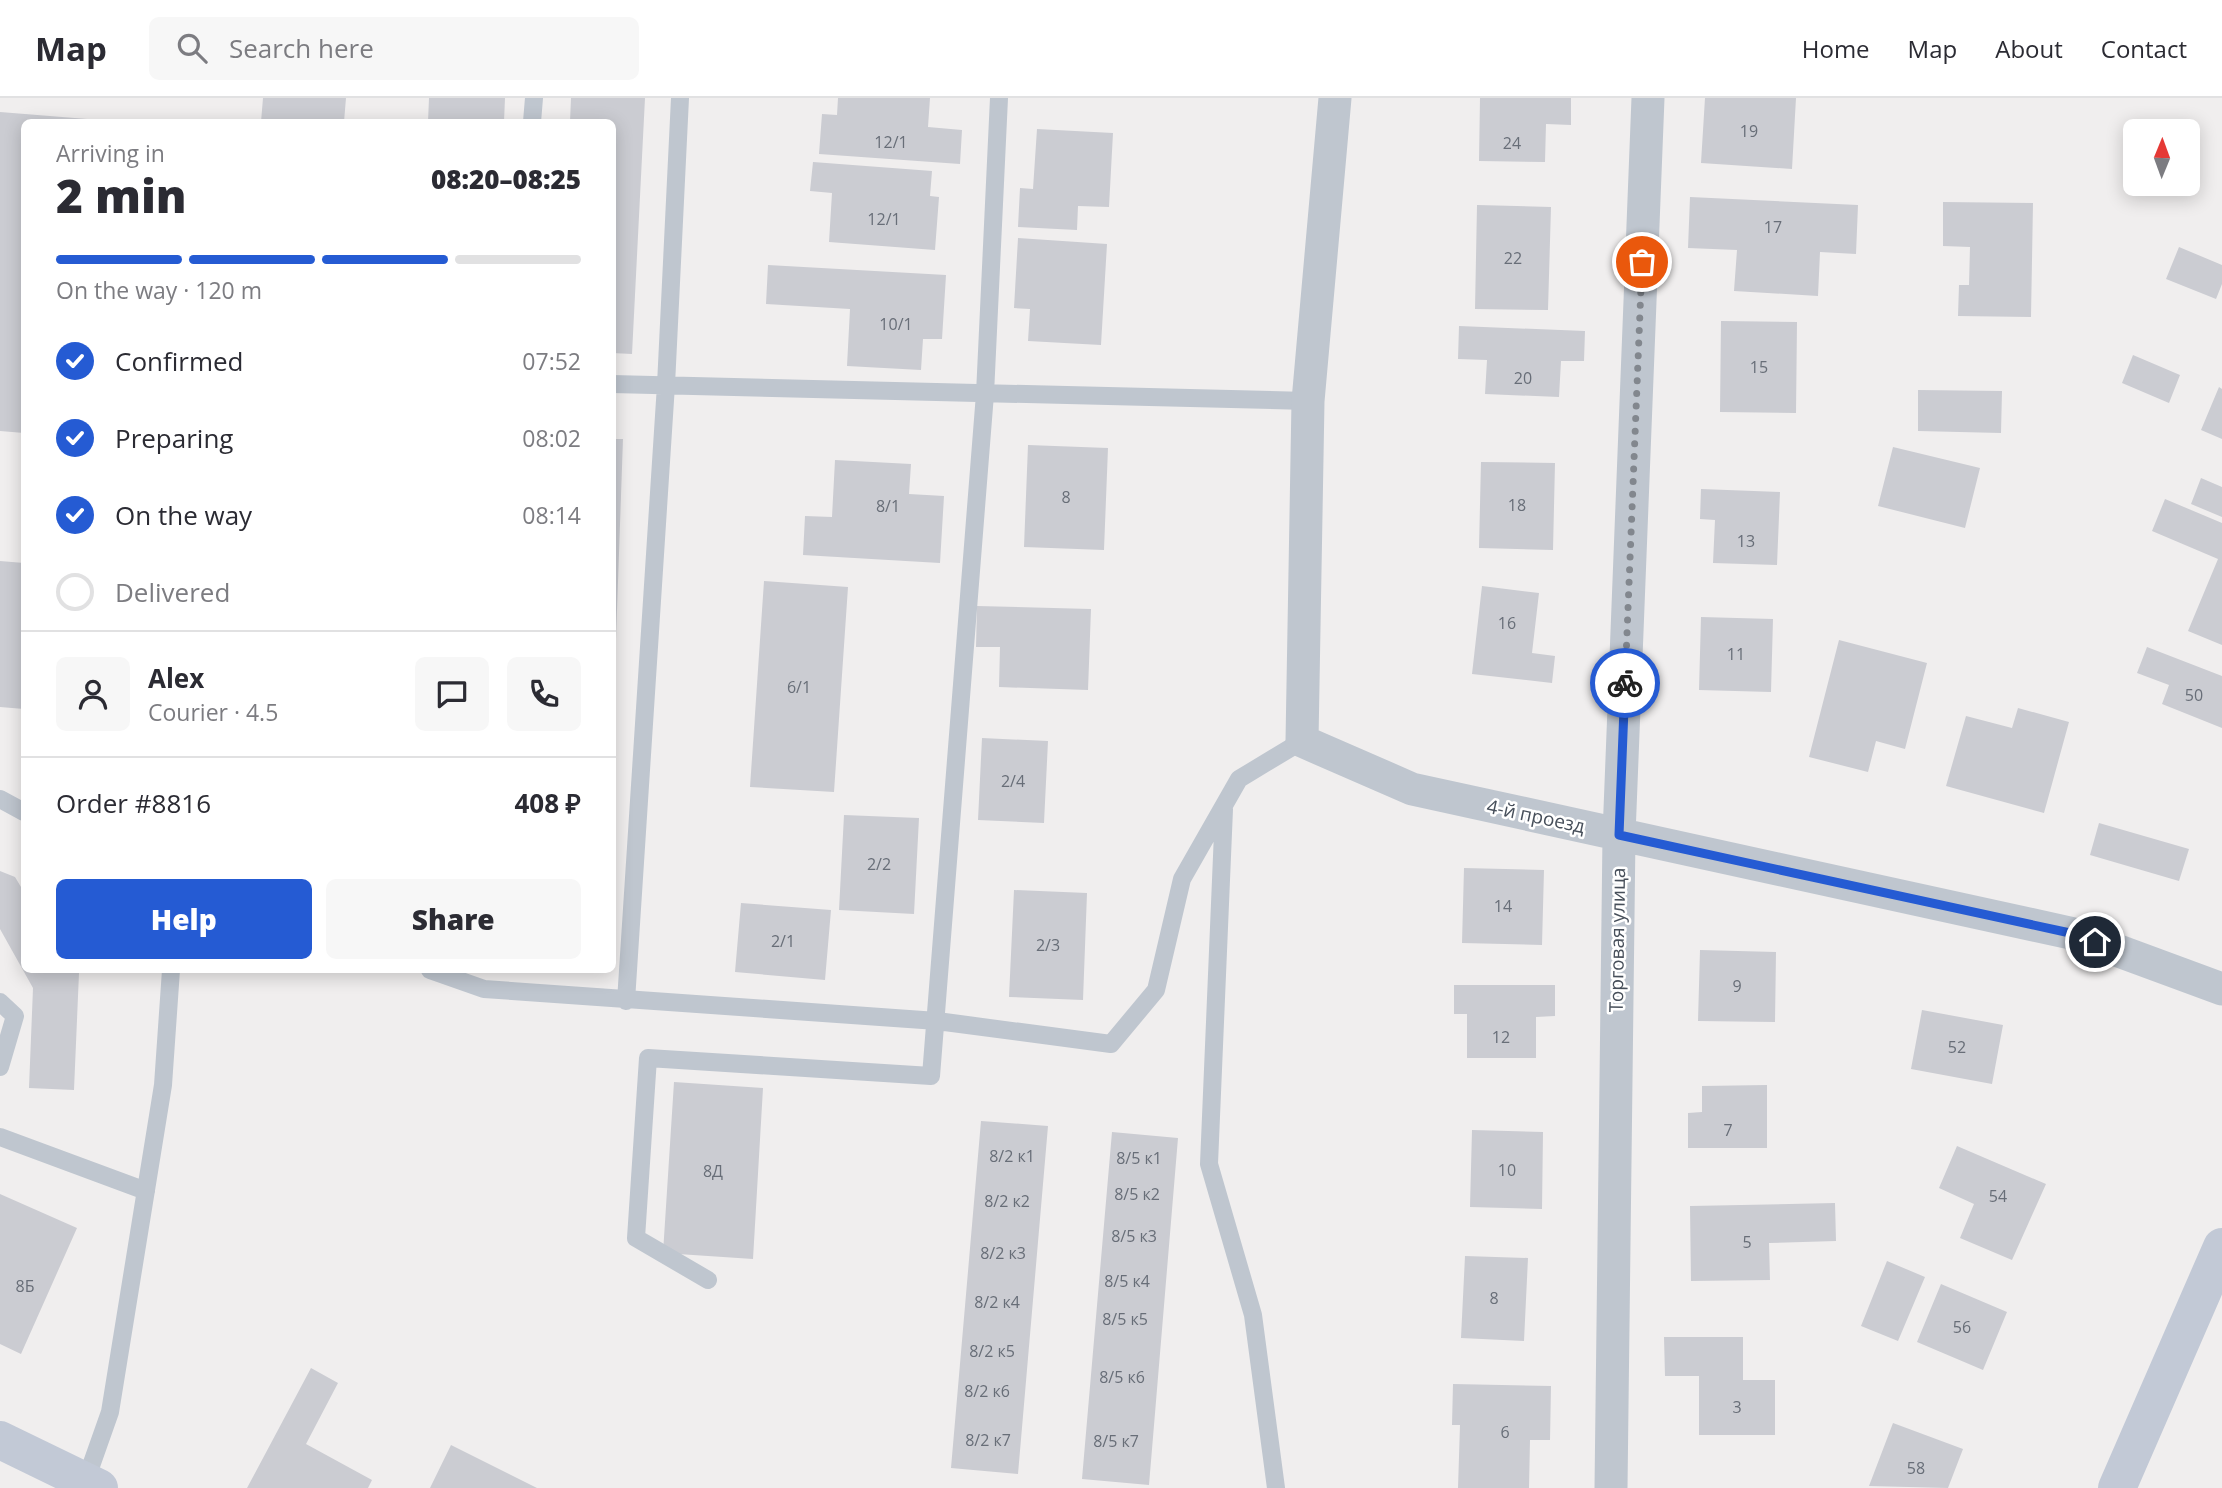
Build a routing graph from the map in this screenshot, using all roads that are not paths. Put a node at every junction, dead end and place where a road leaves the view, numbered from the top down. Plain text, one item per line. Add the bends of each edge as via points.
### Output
1 (534, 98) edge
2 (680, 98) edge
3 (999, 98) edge
4 (1335, 98) edge
5 (1648, 98) edge
6 (533, 119) edge
7 (616, 384) edge
8 (666, 385) junction
9 (985, 394) junction
10 (1308, 401) junction
11 (1302, 741) junction
12 (0, 799) edge
13 (1224, 806) junction
14 (21, 810) edge
15 (1619, 835) junction
16 (171, 973) edge
17 (439, 973) edge
18 (485, 973) edge
19 (484, 989) junction
20 (2222, 989) edge
21 (626, 1001) junction
22 (0, 1002) edge
23 (937, 1021) junction
24 (0, 1068) edge
25 (0, 1137) edge
26 (146, 1191) junction
27 (2222, 1247) edge
28 (708, 1280) dead end
29 (0, 1440) edge
30 (93, 1484) edge
31 (1276, 1488) edge
32 (1611, 1488) edge
33 (2117, 1488) edge

1 - 6 lane
2 - 8 lane
3 - 9 lane
4 - 10 street
5 - 15 street, Торговая улица
7 - 8 lane
8 - 9 lane
8 - 21 lane
9 - 10 lane
9 - 23 lane
10 - 11 street
11 - 13 lane via 1239,779
11 - 15 street, 4-й проезд via 1412,789
12 - 14 lane
13 - 23 lane via 1182,879 1156,990 1111,1044
13 - 31 lane via 1209,1164 1253,1315
15 - 20 street, 4-й проезд via 2070,933
15 - 32 street, Торговая улица
16 - 26 lane via 163,1085
17 - 19 lane
18 - 19 lane
19 - 21 lane
21 - 23 lane
22 - 24 lane via 15,1016
23 - 28 lane via 931,1076 648,1058 636,1238
25 - 26 lane
26 - 30 lane via 110,1412
27 - 33 main road
29 - 30 main road

